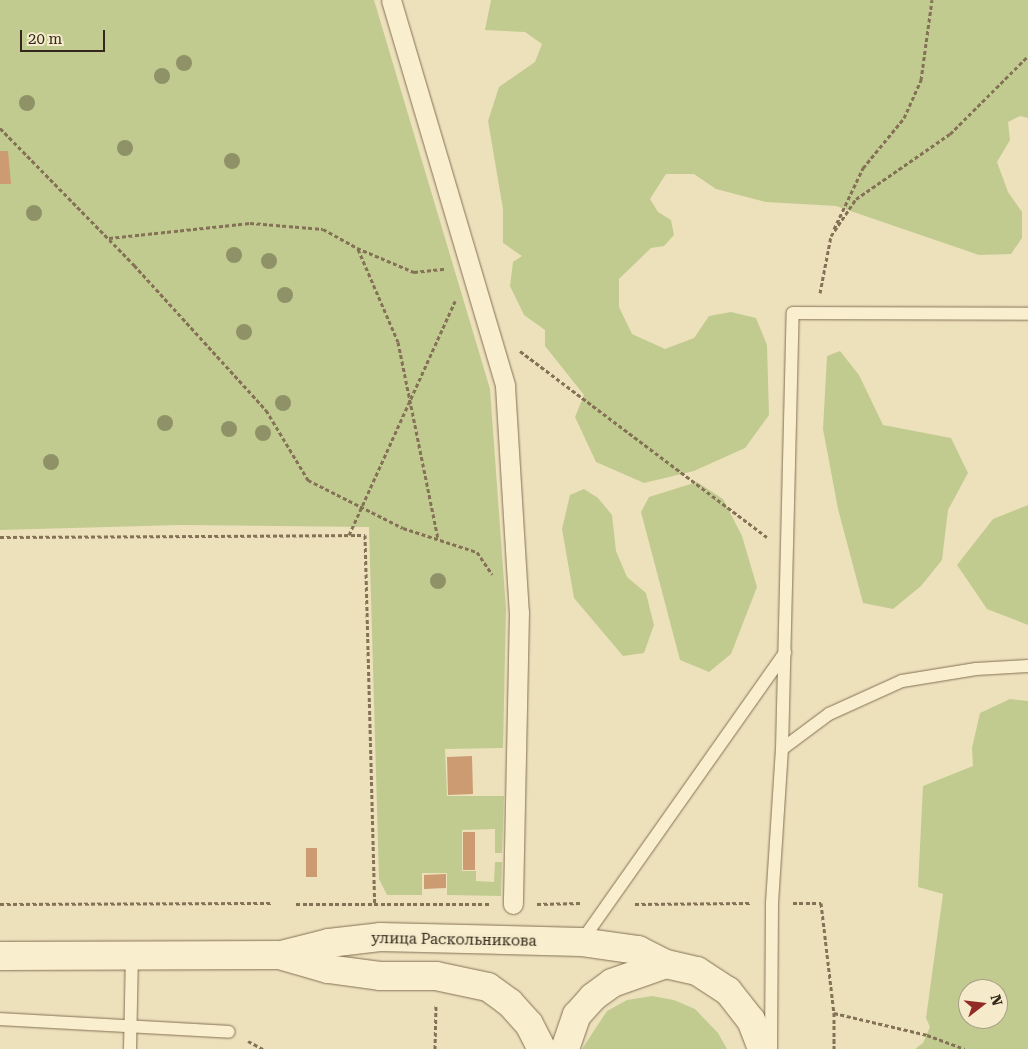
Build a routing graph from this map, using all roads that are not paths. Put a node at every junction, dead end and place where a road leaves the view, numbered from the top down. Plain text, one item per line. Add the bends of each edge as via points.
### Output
1 (391, 0) edge
2 (1028, 314) edge
3 (784, 653) junction
4 (1028, 666) edge
5 (782, 749) junction
6 (513, 904) road end
7 (581, 942) junction
8 (282, 955) junction
9 (0, 956) edge
10 (132, 957) junction
11 (666, 964) junction
12 (0, 1019) edge
13 (131, 1026) junction
14 (229, 1032) dead end
15 (130, 1049) edge
16 (542, 1049) edge
17 (565, 1049) edge
18 (762, 1049) edge
19 (771, 1049) edge

1 - 6 street via 506,386 519,612
2 - 3 lane via 793,313
3 - 5 lane
3 - 7 lane
4 - 5 lane via 976,669 902,681 829,714
5 - 19 lane via 772,903
7 - 8 street, улица Раскольникова via 380,937 329,943
7 - 11 street, улица Раскольникова via 638,950
8 - 10 street, улица Раскольникова
8 - 16 street via 328,969 380,976 436,976 488,988 510,1002 529,1024
9 - 10 street, улица Раскольникова
10 - 13 lane
11 - 17 street via 612,983 593,997 577,1016
11 - 18 street, улица Раскольникова via 697,971 728,991 751,1020
12 - 13 lane
13 - 14 lane
13 - 15 lane

